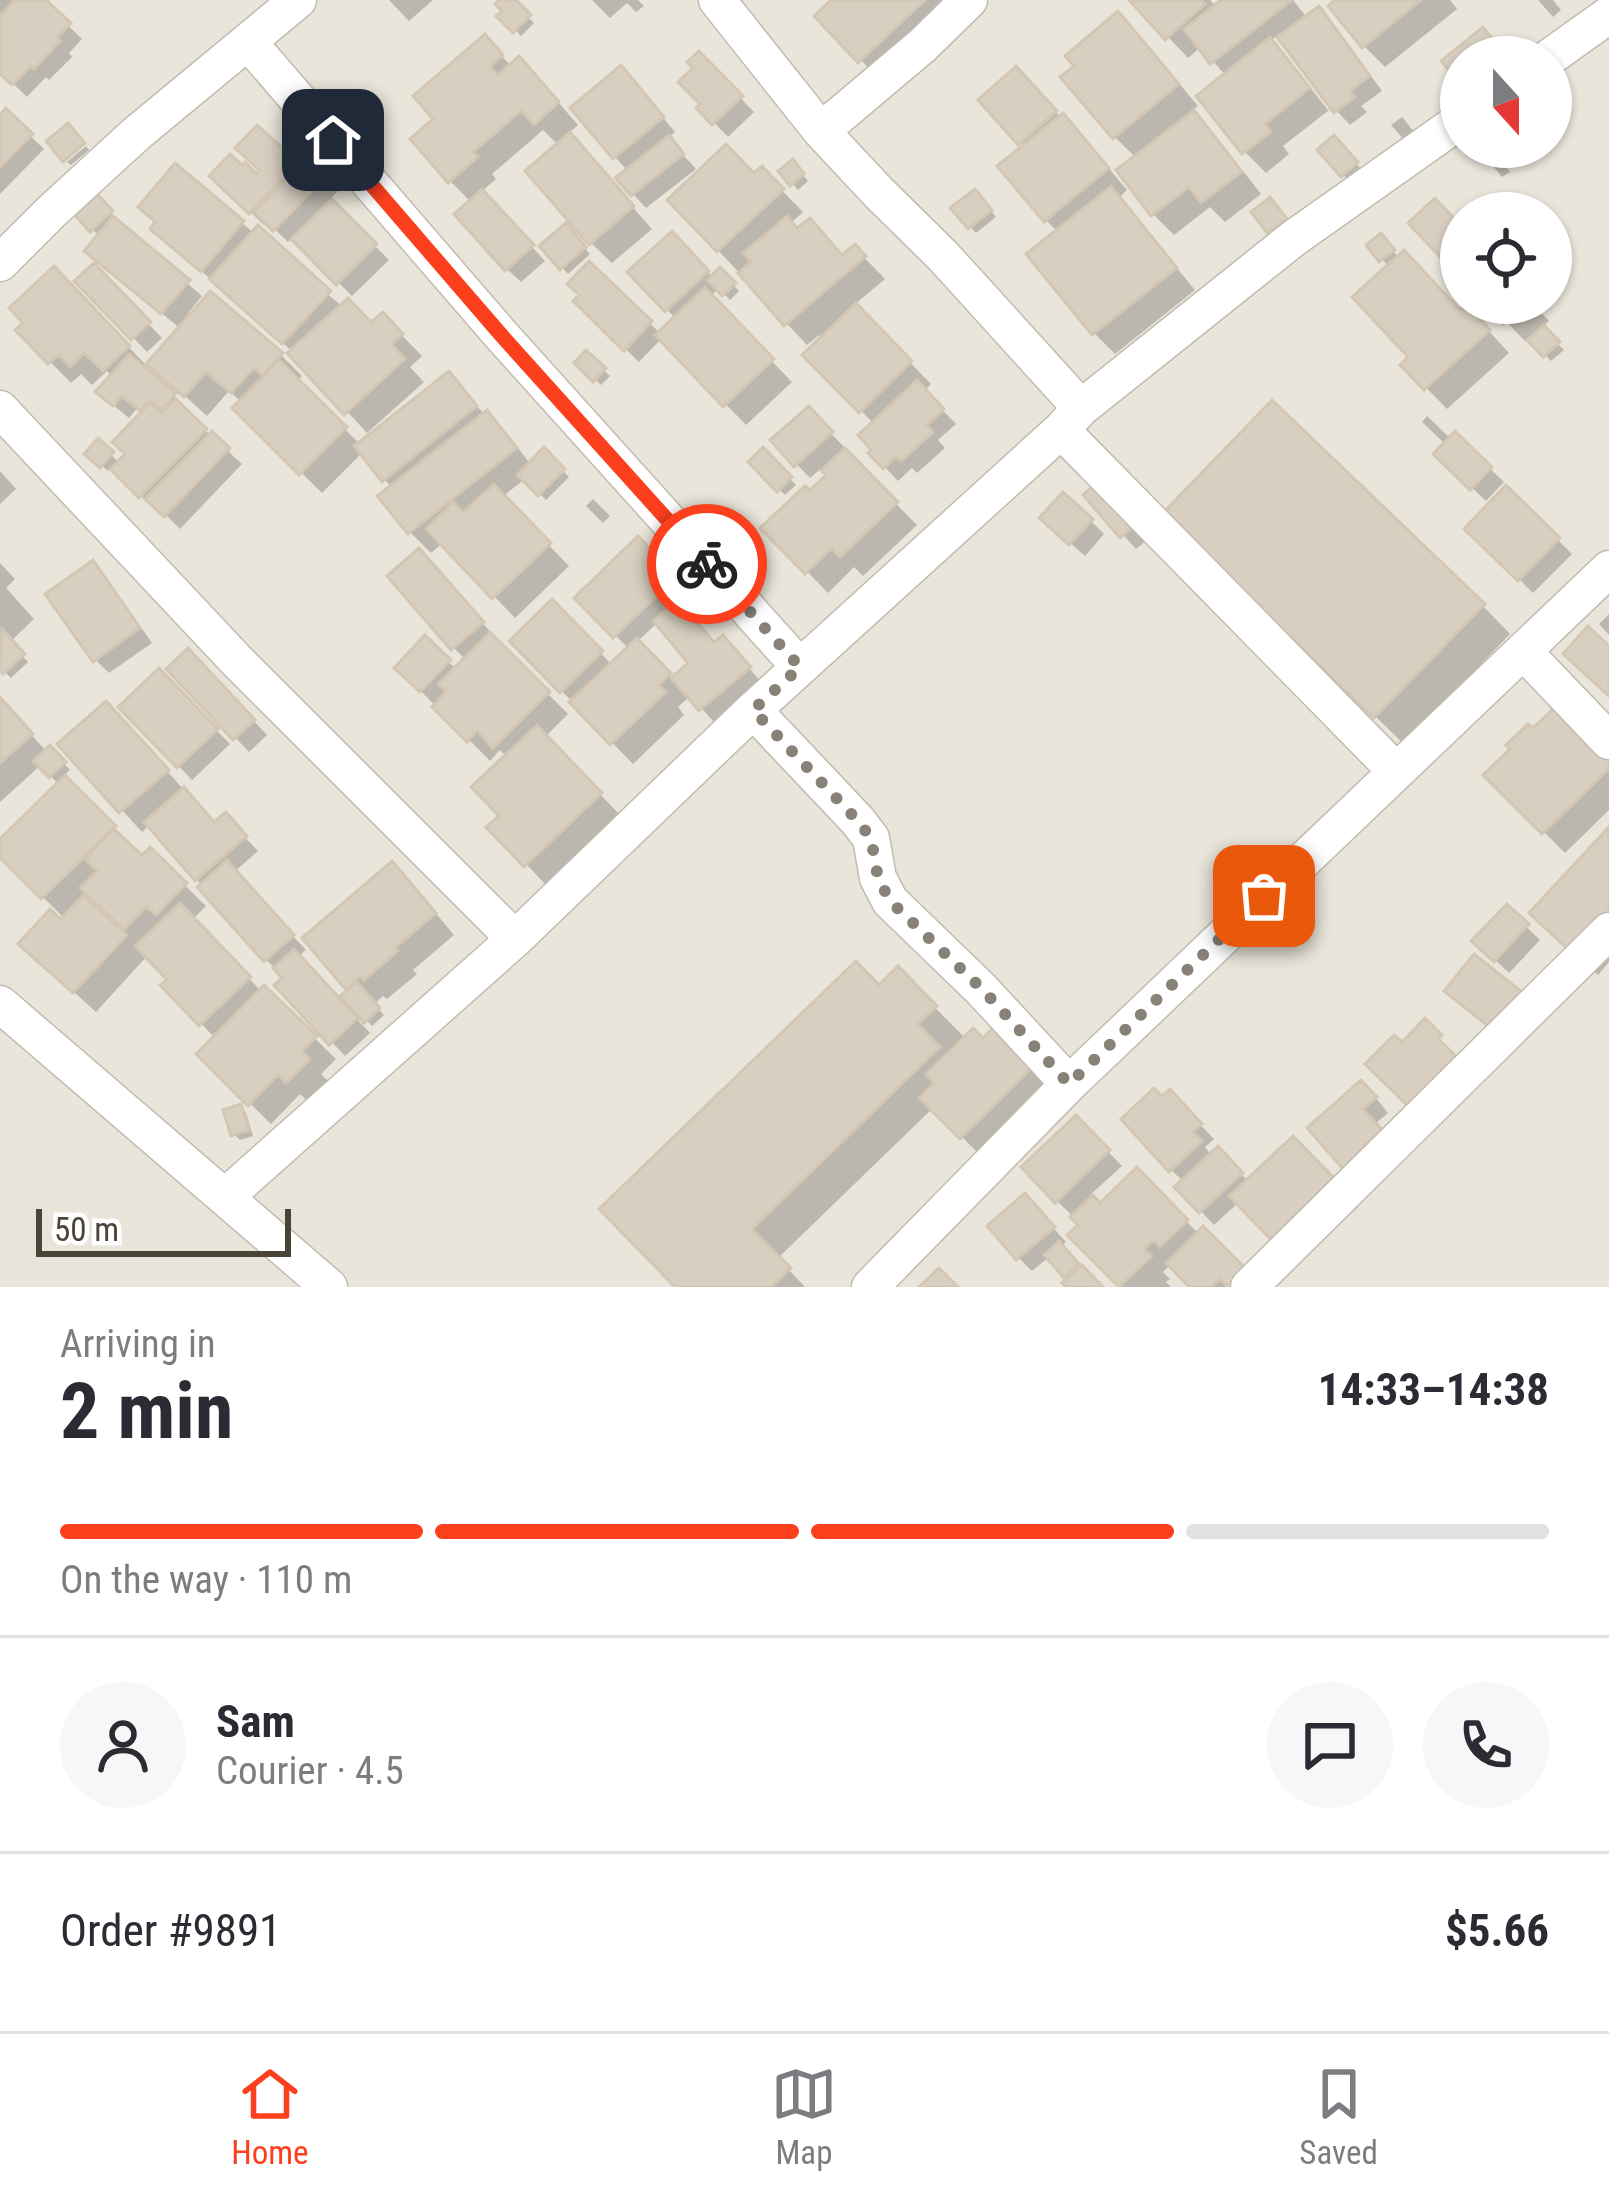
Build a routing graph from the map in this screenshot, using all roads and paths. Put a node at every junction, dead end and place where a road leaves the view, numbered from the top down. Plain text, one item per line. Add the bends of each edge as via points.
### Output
1 (298, 0) edge
2 (717, 0) edge
3 (969, 0) edge
4 (1609, 15) edge
5 (1572, 41) edge
6 (249, 43) junction
7 (821, 130) junction
8 (1440, 135) edge
9 (0, 263) edge
10 (0, 410) edge
11 (1071, 419) junction
12 (1609, 569) edge
13 (1524, 652) junction
14 (800, 667) junction
15 (753, 710) junction
16 (1609, 741) edge
17 (1395, 770) junction
18 (1609, 932) edge
19 (515, 939) junction
20 (0, 1004) edge
21 (1069, 1084) junction
22 (225, 1197) junction
23 (329, 1287) edge
24 (870, 1287) edge
25 (1249, 1287) edge

1 - 6 street
2 - 7 street
3 - 7 street
4 - 5 street
6 - 9 street via 136,134
6 - 14 street
7 - 11 street via 944,256
8 - 11 street via 1294,238
10 - 19 street
11 - 14 street
11 - 17 street
12 - 13 street
13 - 16 street
13 - 17 street
14 - 15 street
15 - 19 street
15 - 21 street via 871,838 890,901
17 - 21 street
18 - 25 street
19 - 22 street
20 - 22 street
21 - 24 street
22 - 23 street

